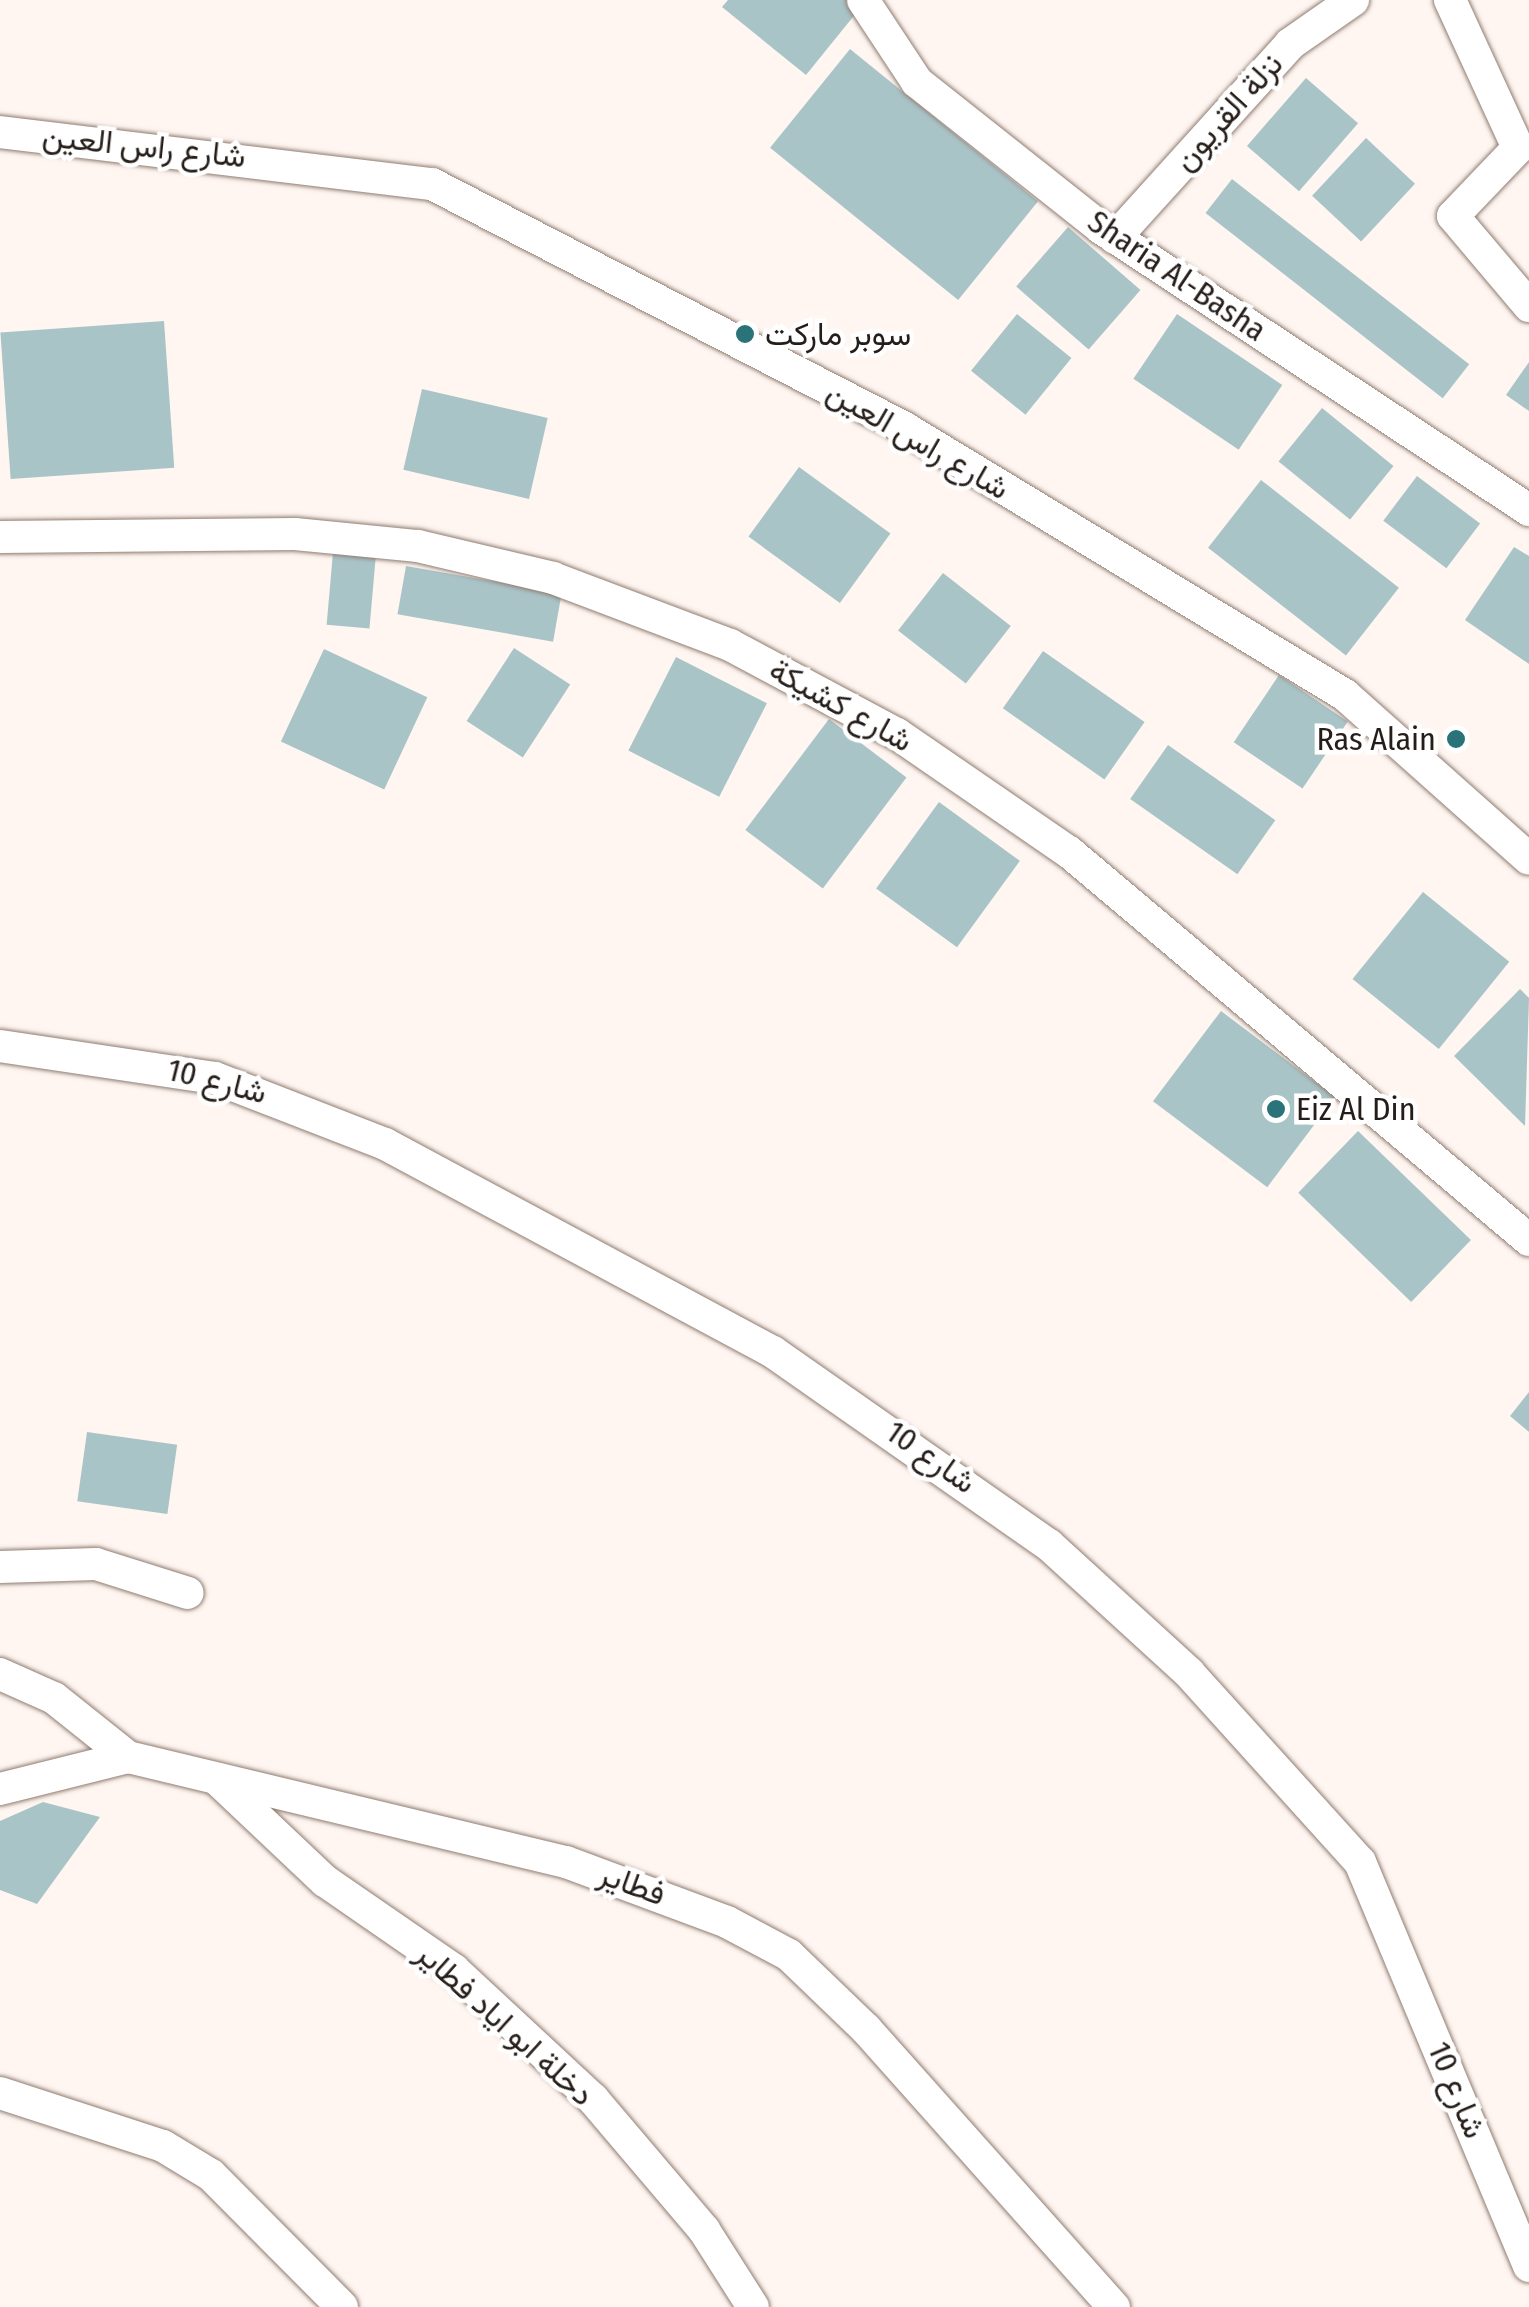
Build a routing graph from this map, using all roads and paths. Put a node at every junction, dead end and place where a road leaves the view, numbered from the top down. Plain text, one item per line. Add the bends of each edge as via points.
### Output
1 (863, 0) edge
2 (1354, 0) edge
3 (1450, 0) edge
4 (0, 132) edge
5 (1115, 238) junction
6 (1529, 306) edge
7 (1529, 510) edge
8 (0, 537) edge
9 (1529, 860) edge
10 (0, 1046) edge
11 (1529, 1240) edge
12 (0, 1566) edge
13 (188, 1593) dead end
14 (0, 1674) edge
15 (128, 1757) junction
16 (217, 1780) junction
17 (0, 1789) edge
18 (0, 2093) edge
19 (1529, 2266) edge
20 (342, 2307) edge
21 (753, 2307) edge
22 (1114, 2307) edge

1 - 5 street, Sharia Al-Basha via 917,82
2 - 5 street, نزلة القريون via 1290,44
3 - 6 street via 1518,148 1453,216
4 - 9 street, شارع راس العين via 432,184 903,427 1345,695
5 - 7 street, Sharia Al-Basha
8 - 11 street, شارع كشيكة via 295,534 418,546 553,578 730,645 897,734 1069,852
10 - 19 street, شارع 10 via 176,1069 324,1114 718,1320 924,1450 1049,1544 1189,1673 1360,1862
12 - 13 street via 96,1564
14 - 15 street via 54,1698
15 - 16 street, فطاير
15 - 17 street, فطاير
16 - 21 street, دخلة ابو اياد فطاير via 325,1881 454,1970 593,2100 704,2230
16 - 22 street, فطاير via 566,1862 780,1949 972,2138
18 - 20 street via 163,2146 211,2175

